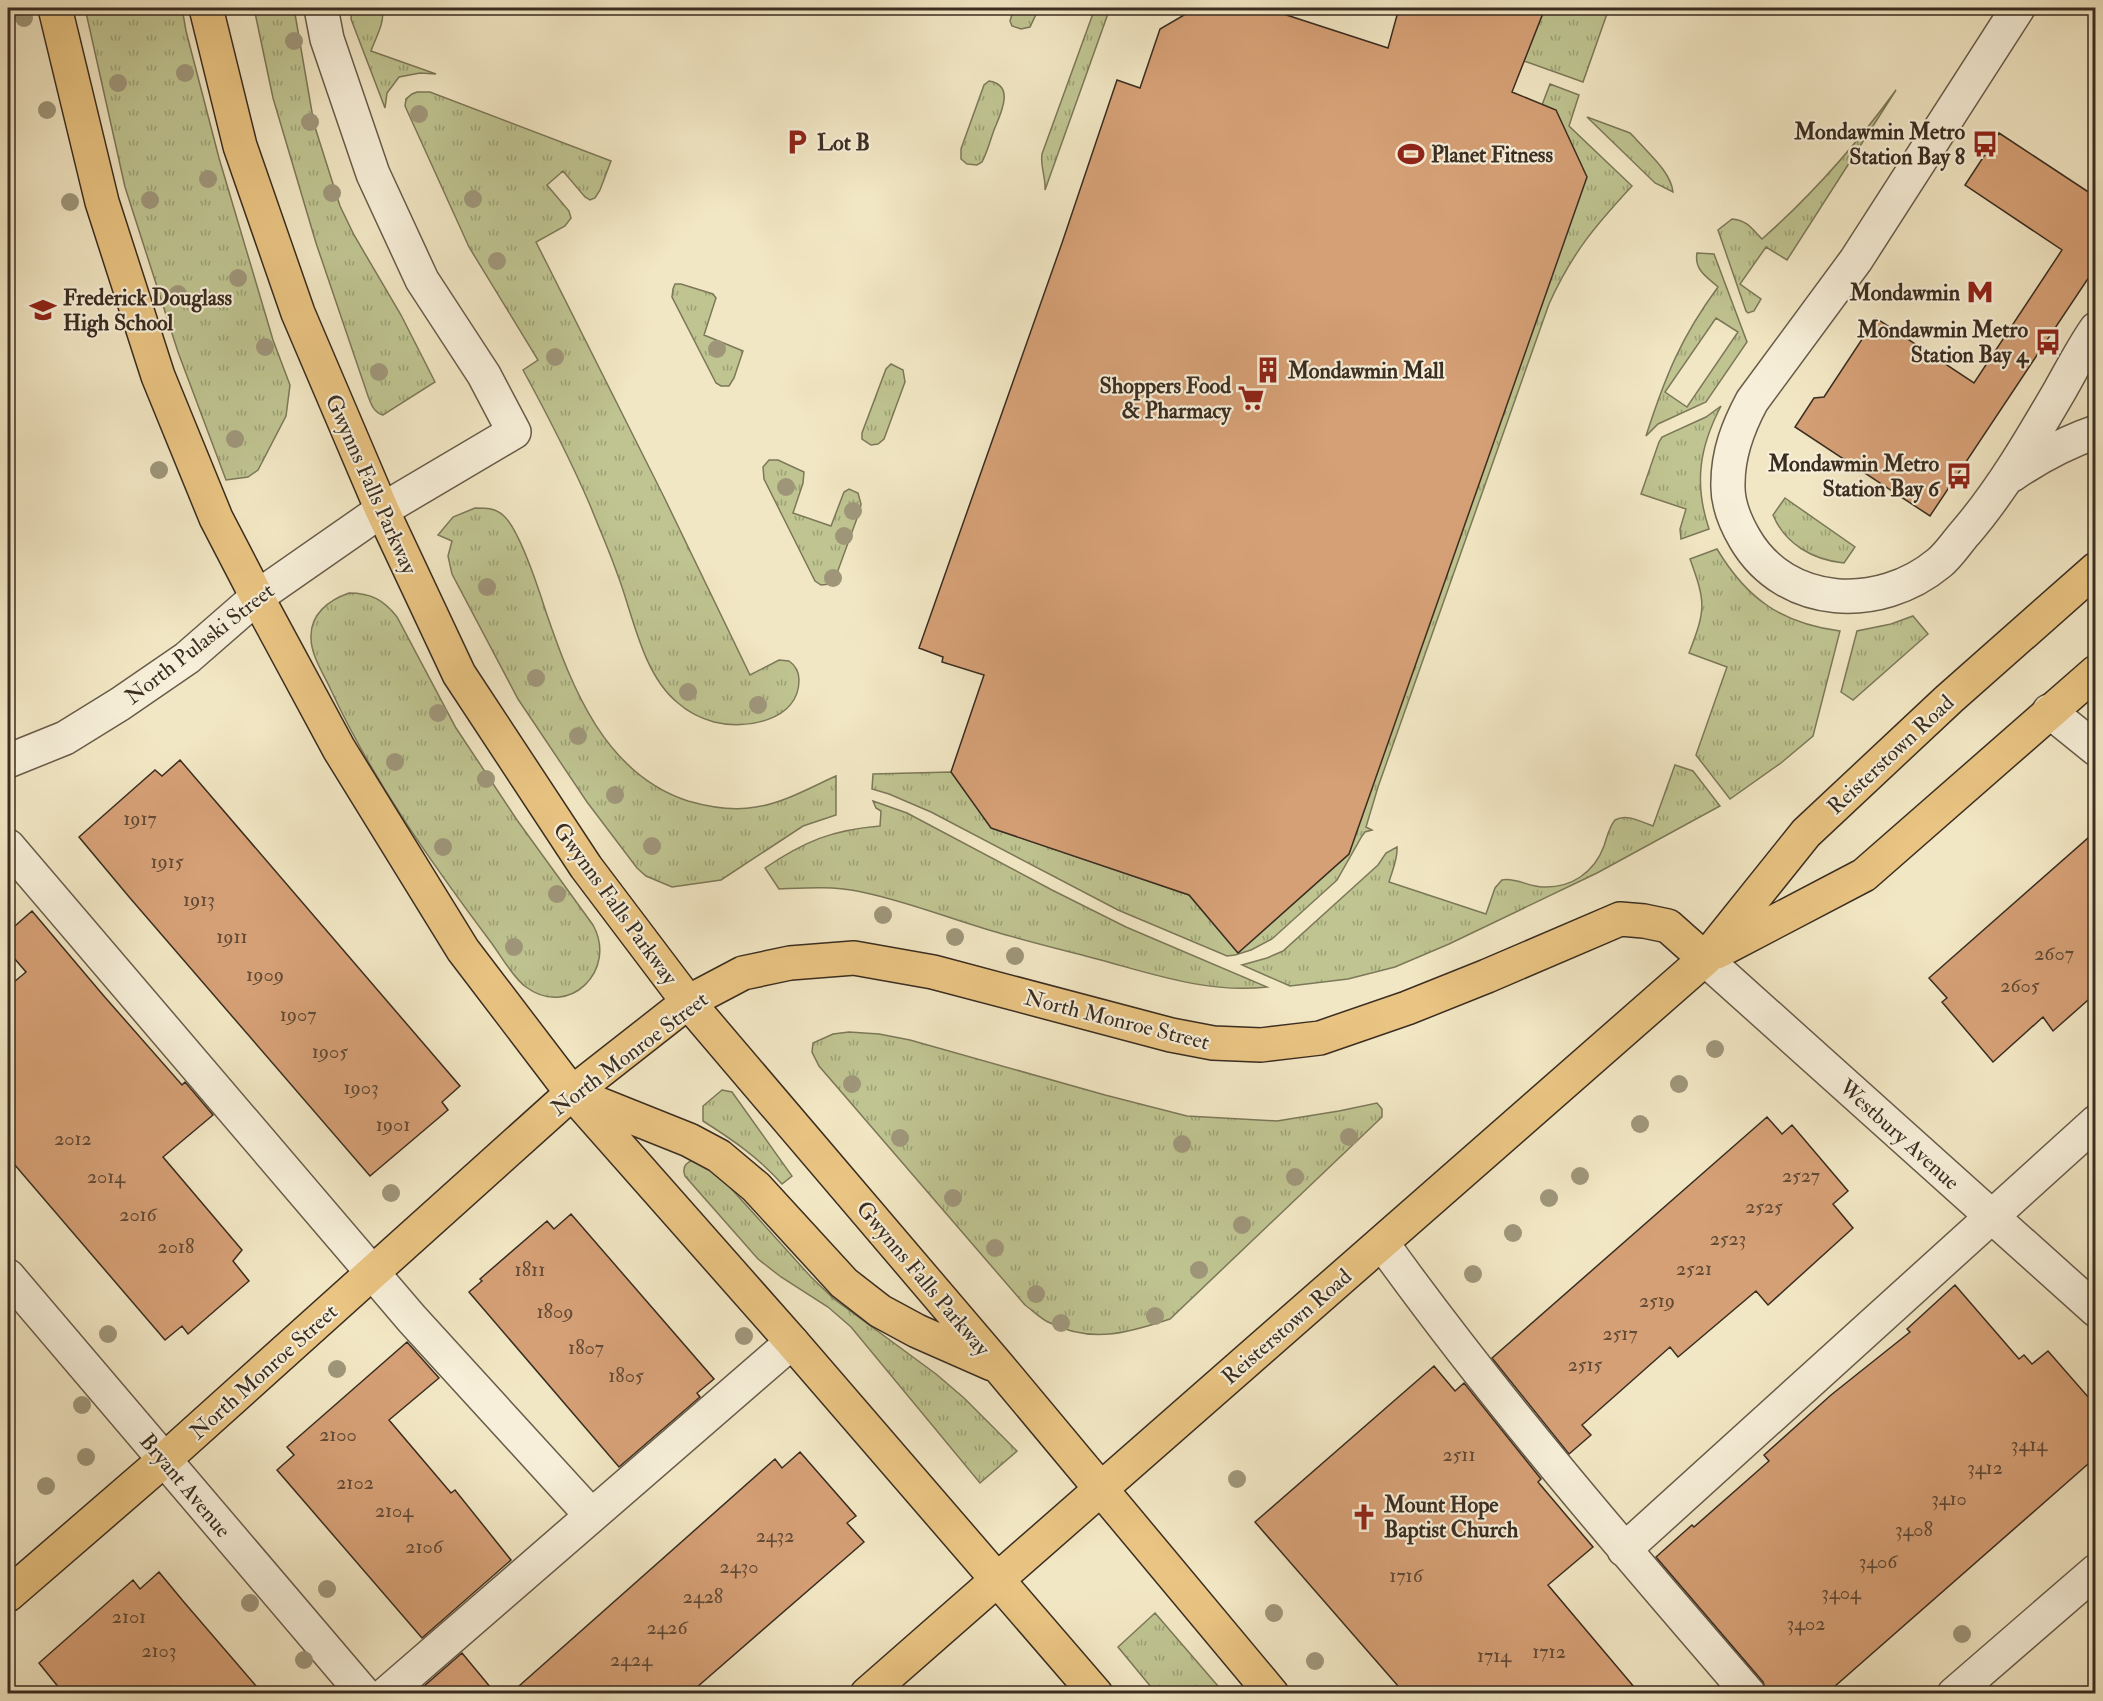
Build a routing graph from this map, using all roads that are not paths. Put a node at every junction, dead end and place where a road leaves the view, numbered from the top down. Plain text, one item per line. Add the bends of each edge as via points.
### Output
1 (55, 8) edge
2 (206, 8) edge
3 (321, 8) edge
4 (2018, 8) edge
5 (2096, 329) edge
6 (2096, 432) edge
7 (2003, 482) junction
8 (382, 510) junction
9 (2096, 569) edge
10 (257, 597) junction
11 (2096, 672) edge
12 (2049, 711) junction
13 (2096, 749) edge
14 (8, 761) edge
15 (8, 846) edge
16 (1705, 959) junction
17 (688, 1002) junction
18 (572, 1094) junction
19 (2096, 1122) edge
20 (1991, 1216) junction
21 (1382, 1243) junction
22 (373, 1272) junction
23 (8, 1276) edge
24 (2096, 1310) edge
25 (792, 1342) junction
26 (999, 1367) junction
27 (164, 1460) junction
28 (1100, 1489) junction
29 (591, 1515) junction
30 (1624, 1550) junction
31 (2096, 1571) edge
32 (998, 1579) junction
33 (8, 1595) edge
34 (364, 1694) edge
35 (387, 1694) edge
36 (867, 1694) edge
37 (1096, 1694) edge
38 (1272, 1694) edge
39 (1749, 1694) edge
40 (1954, 1694) edge

1 - 10 main road via 102,202 158,376 216,518
2 - 8 main road, Gwynns Falls Parkway via 240,146 298,313
3 - 8 street, North Pulaski Street via 327,39 378,185 422,280 484,375 514,432
4 - 7 street via 1856,260 1752,401 1738,426 1727,485 1736,524 1763,565 1802,589 1863,597 1903,586 1940,563
5 - 7 street
6 - 7 street via 2045,453
8 - 10 street, North Pulaski Street
8 - 17 main road, Gwynns Falls Parkway via 459,674 586,867
9 - 16 main road, Reisterstown Road via 1806,833
10 - 14 street, North Pulaski Street via 187,658 120,704 65,738
10 - 18 main road via 339,749 463,950
11 - 12 main road, Reisterstown Road
12 - 13 street
12 - 16 main road, Reisterstown Road via 1863,875
15 - 22 street
16 - 17 main road, North Monroe Street via 1668,926 1620,919 1364,1023 1320,1038 1261,1045 1213,1043 1171,1035 933,972 854,958 790,963 743,974
16 - 20 street, Westbury Avenue
16 - 21 main road, Reisterstown Road
17 - 18 main road, North Monroe Street
17 - 26 main road, Gwynns Falls Parkway
18 - 22 main road, North Monroe Street
18 - 25 main road
18 - 26 main road via 689,1140 719,1156 756,1187 844,1283 880,1311
19 - 20 street
20 - 24 street, Westbury Avenue
20 - 30 street
21 - 28 main road, Reisterstown Road
21 - 30 street via 1438,1321
22 - 27 main road, North Monroe Street
22 - 29 street
23 - 27 street, Bryant Avenue
25 - 29 street
25 - 32 main road
26 - 28 main road, Gwynns Falls Parkway
27 - 33 main road, North Monroe Street
27 - 34 street, Bryant Avenue
28 - 32 main road, Reisterstown Road
28 - 38 main road, Gwynns Falls Parkway
29 - 35 street
30 - 39 street
31 - 40 street
32 - 36 main road, Reisterstown Road
32 - 37 main road

